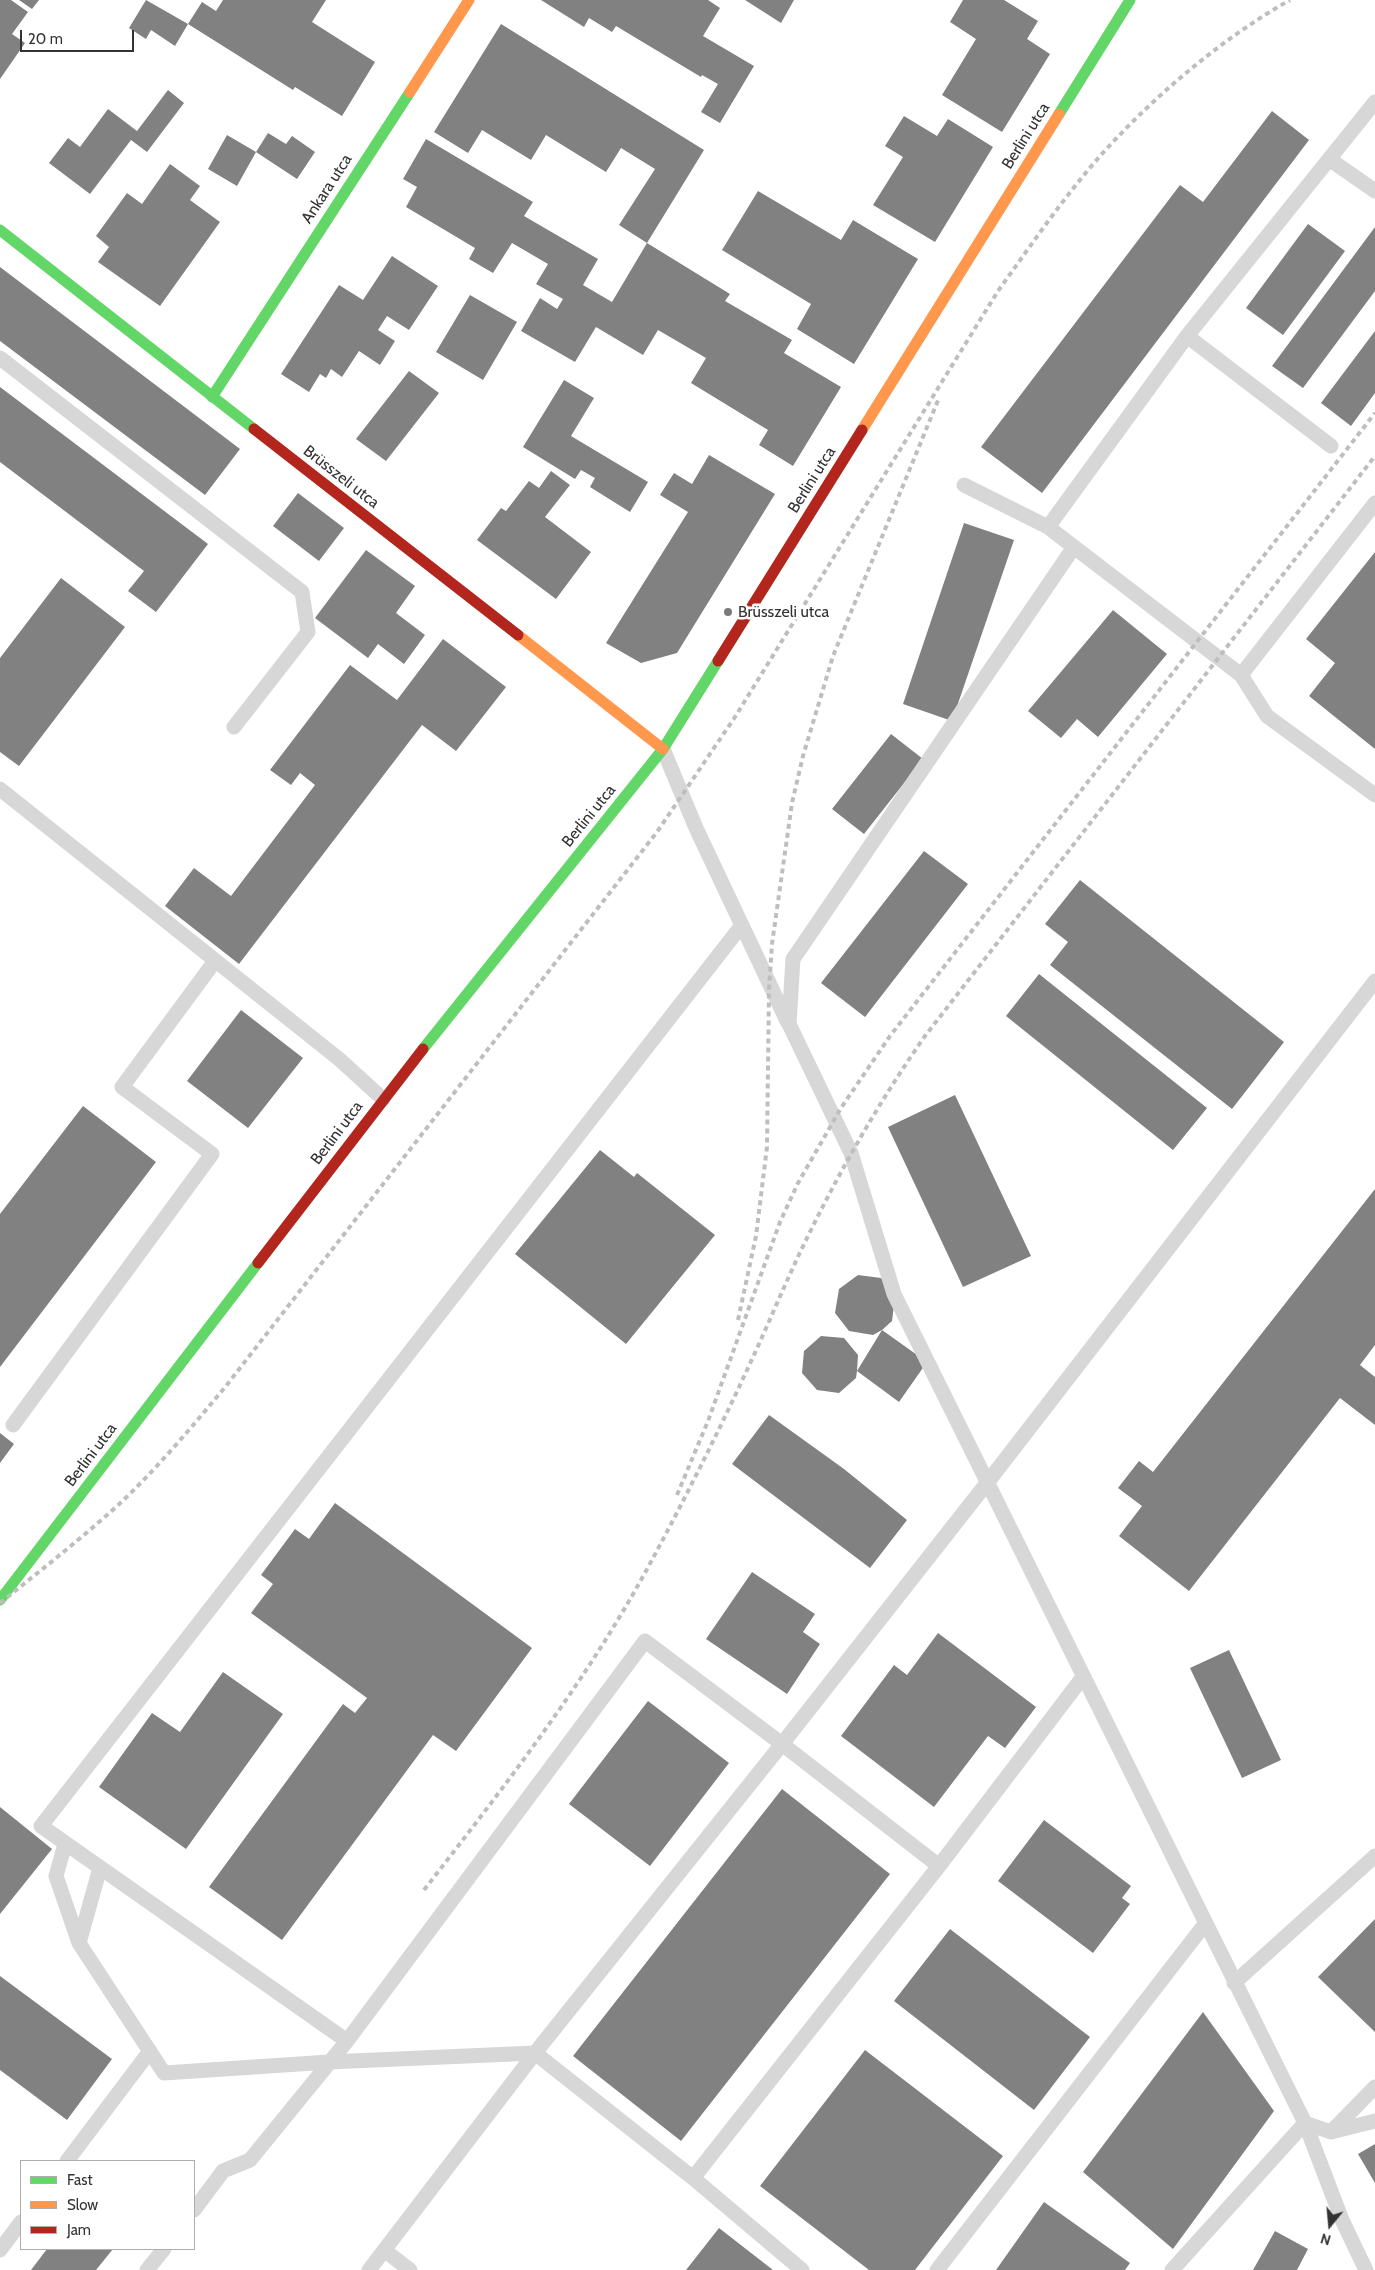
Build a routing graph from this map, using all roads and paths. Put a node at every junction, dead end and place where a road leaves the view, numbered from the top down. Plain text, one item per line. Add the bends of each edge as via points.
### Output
1 (469, 0) edge
2 (1130, 0) edge
3 (1375, 102) edge
4 (1329, 159) junction
5 (1375, 191) edge
6 (0, 230) edge
7 (1188, 336) junction
8 (0, 358) edge
9 (212, 397) junction
10 (1331, 446) dead end
11 (964, 485) dead end
12 (1375, 503) edge
13 (1048, 527) junction
14 (1074, 547) junction
15 (1241, 675) junction
16 (234, 728) dead end
17 (663, 749) junction
18 (0, 789) edge
19 (1375, 795) edge
20 (742, 925) junction
21 (215, 961) junction
22 (1375, 981) edge
23 (789, 1024) junction
24 (383, 1100) junction
25 (13, 1425) dead end
26 (987, 1483) junction
27 (0, 1600) edge
28 (1083, 1677) junction
29 (782, 1744) junction
30 (64, 1844) junction
31 (1375, 1856) edge
32 (939, 1866) junction
33 (100, 1868) junction
34 (1205, 1924) junction
35 (79, 1943) junction
36 (1234, 1983) junction
37 (347, 2041) junction
38 (150, 2051) junction
39 (535, 2053) junction
40 (328, 2062) junction
41 (1375, 2087) edge
42 (1375, 2121) edge
43 (1305, 2123) junction
44 (1331, 2132) junction
45 (68, 2160) edge
46 (693, 2178) junction
47 (195, 2209) edge
48 (20, 2223) edge
49 (0, 2250) edge
50 (163, 2250) edge
51 (384, 2250) junction
52 (147, 2270) edge
53 (369, 2270) edge
54 (410, 2270) edge
55 (802, 2270) edge
56 (937, 2270) edge
57 (1172, 2270) edge
58 (1366, 2270) edge

1 - 9 street, Ankara utca
2 - 17 street, Berlini utca
3 - 4 lane
4 - 5 lane
4 - 7 lane
6 - 9 street, Brüsszeli utca
7 - 10 lane
7 - 13 lane
8 - 16 lane via 302,592 308,632
9 - 17 street, Brüsszeli utca
11 - 13 lane
12 - 15 lane
13 - 14 lane
14 - 15 lane
14 - 23 lane via 793,959
15 - 19 lane via 1267,716
17 - 20 lane
17 - 24 street, Berlini utca
18 - 21 lane
20 - 23 lane
20 - 30 lane via 41,1826
21 - 24 lane via 350,1069
21 - 25 lane via 122,1087 212,1154
22 - 26 lane
23 - 26 lane via 851,1153 894,1294
24 - 27 street, Berlini utca
26 - 28 lane
26 - 29 lane
28 - 32 lane
28 - 34 lane
29 - 32 lane
29 - 37 lane via 645,1641
29 - 39 lane
30 - 33 lane
30 - 35 lane via 56,1876
31 - 36 lane
32 - 46 lane
33 - 35 lane
33 - 37 lane
34 - 36 lane
34 - 56 lane
35 - 38 lane
36 - 43 lane
37 - 40 lane
38 - 40 lane via 164,2073
38 - 45 lane
39 - 40 lane
39 - 46 lane
39 - 51 lane
40 - 47 lane via 250,2160 223,2172
41 - 44 lane
42 - 44 lane
43 - 44 lane
43 - 57 lane
43 - 58 lane via 1342,2220
46 - 55 lane
48 - 49 lane
50 - 52 lane
51 - 53 lane
51 - 54 lane

